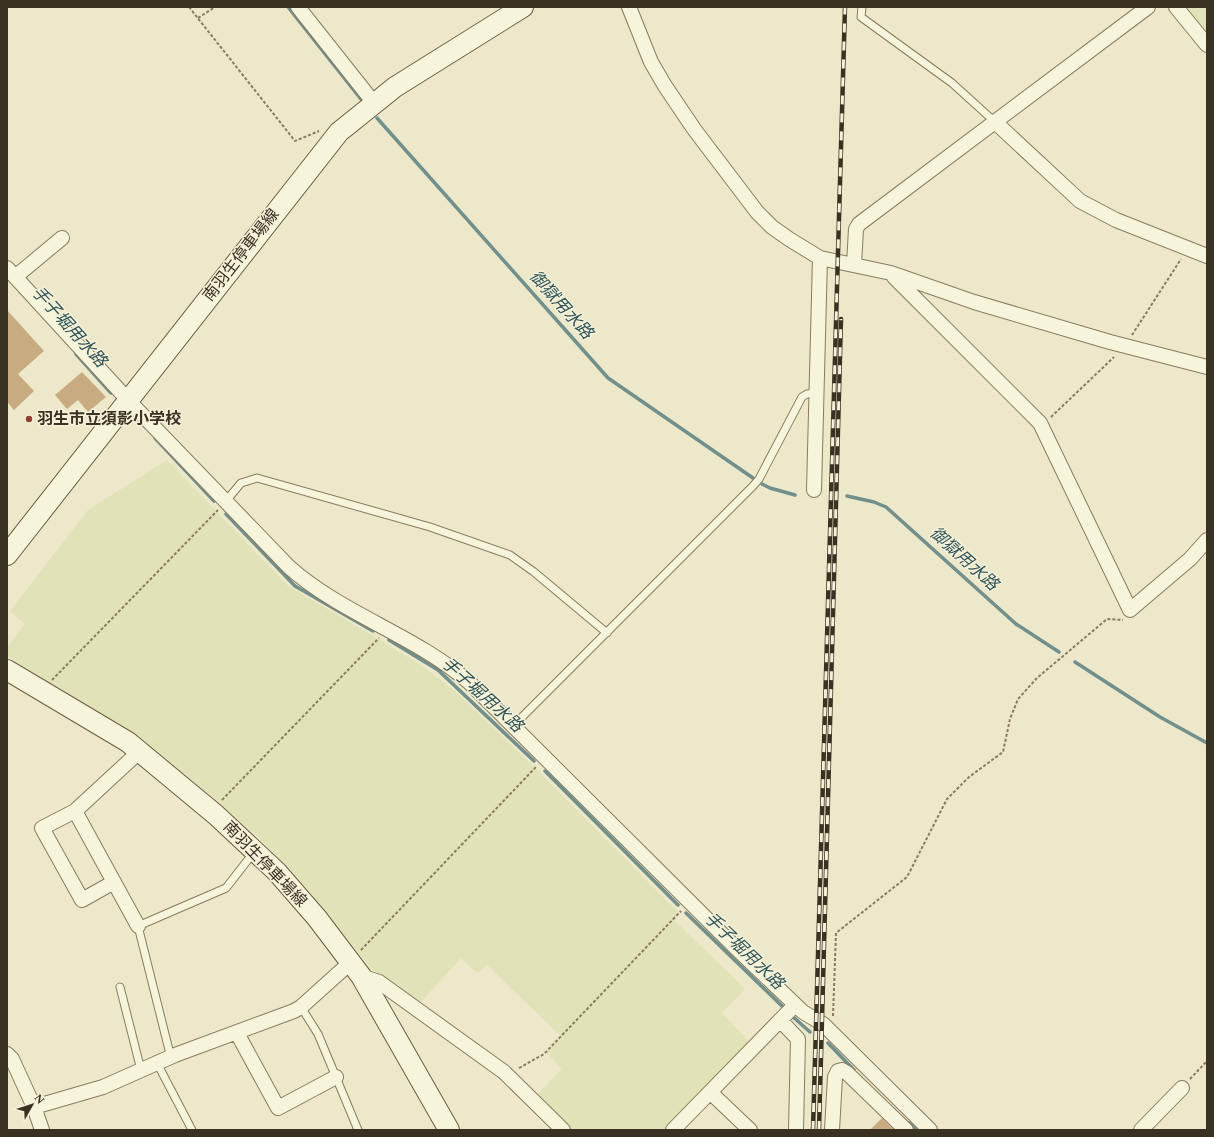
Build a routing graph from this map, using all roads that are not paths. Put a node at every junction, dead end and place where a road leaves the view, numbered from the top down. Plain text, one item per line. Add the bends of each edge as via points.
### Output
1 (298, 7) edge
2 (523, 7) edge
3 (629, 7) edge
4 (862, 7) edge
5 (1148, 7) edge
6 (1176, 7) edge
7 (1207, 44) edge
8 (374, 103) junction
9 (995, 122) junction
10 (62, 238) dead end
11 (1207, 256) edge
12 (820, 258) junction
13 (854, 265) junction
14 (11, 273) edge
15 (891, 273) junction
16 (1207, 367) edge
17 (816, 393) junction
18 (128, 400) junction
19 (814, 490) dead end
20 (226, 501) junction
21 (1207, 540) edge
22 (7, 555) edge
23 (607, 633) junction
24 (7, 670) edge
25 (513, 726) junction
26 (140, 751) junction
27 (74, 811) junction
28 (255, 850) junction
29 (114, 882) junction
30 (138, 926) junction
31 (356, 969) junction
32 (120, 987) dead end
33 (796, 1005) junction
34 (301, 1007) junction
35 (780, 1020) junction
36 (236, 1033) junction
37 (7, 1054) edge
38 (171, 1058) junction
39 (157, 1063) junction
40 (141, 1070) junction
41 (336, 1077) junction
42 (1182, 1088) road end
43 (710, 1092) junction
44 (34, 1107) junction
45 (42, 1130) edge
46 (192, 1130) edge
47 (358, 1130) edge
48 (449, 1130) edge
49 (563, 1130) edge
50 (673, 1130) edge
51 (750, 1130) edge
52 (796, 1130) edge
53 (832, 1130) edge
54 (906, 1130) edge
55 (930, 1130) edge
56 (1141, 1130) edge

1 - 8 street
2 - 8 main road, 南羽生停車場線 via 504,16
3 - 12 street via 651,62 665,86 757,212 772,227
4 - 9 lane via 862,17 952,83
5 - 9 street
6 - 7 street
8 - 18 main road, 南羽生停車場線 via 339,132
9 - 11 street via 1080,201 1116,220
9 - 13 street via 859,224 856,229
10 - 14 street
12 - 13 street
12 - 17 street
13 - 15 street
14 - 18 street
15 - 16 street via 974,302
15 - 21 street via 1041,426 1130,610 1190,559
17 - 19 street
17 - 23 lane via 802,397 753,486
18 - 20 street
18 - 22 main road, 南羽生停車場線
20 - 23 lane via 241,483 257,478 437,530 510,556 534,572
20 - 25 street via 302,579 420,647 453,669
23 - 25 lane
24 - 26 main road, 南羽生停車場線
25 - 33 street
26 - 27 street
26 - 28 main road, 南羽生停車場線
27 - 29 street
27 - 29 street via 42,828 82,900
28 - 30 lane via 226,888
28 - 31 main road, 南羽生停車場線 via 292,889
29 - 30 street
30 - 38 lane
31 - 34 street
31 - 48 main road, 南羽生停車場線
31 - 49 street via 379,982 510,1078
32 - 40 lane
33 - 35 street
33 - 55 street via 823,1024
34 - 36 street
34 - 41 lane via 318,1034
35 - 43 street
35 - 52 street via 798,1038
36 - 38 street
36 - 41 street via 278,1108
37 - 44 street via 12,1058
38 - 39 street
39 - 40 street
39 - 46 lane
40 - 44 street via 103,1086
41 - 47 lane
42 - 56 street
43 - 50 street
43 - 51 street
44 - 45 street
53 - 54 street via 834,1077 842,1070

